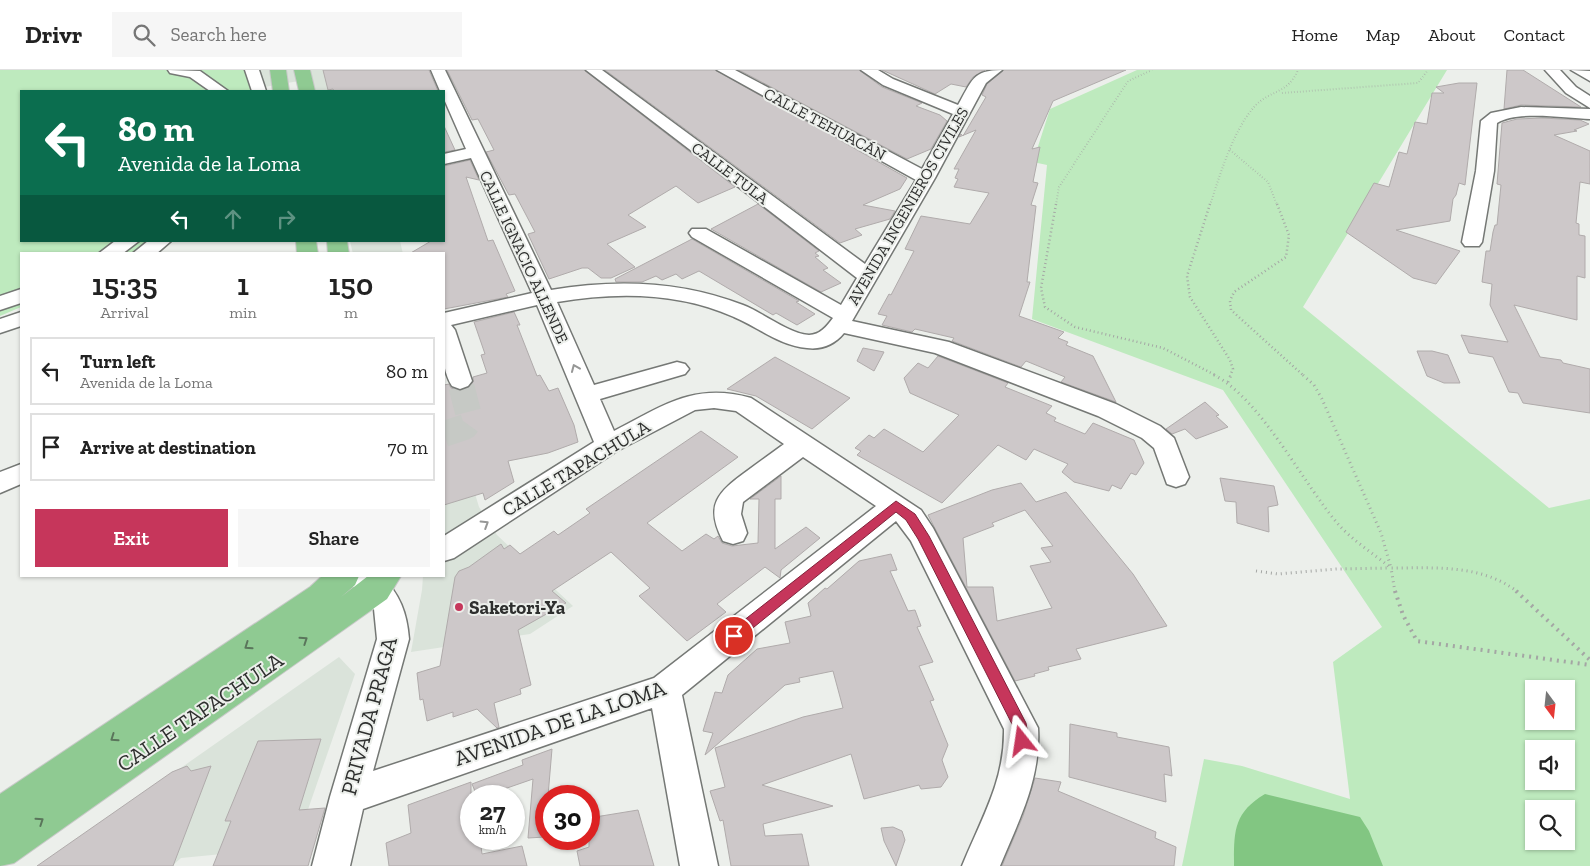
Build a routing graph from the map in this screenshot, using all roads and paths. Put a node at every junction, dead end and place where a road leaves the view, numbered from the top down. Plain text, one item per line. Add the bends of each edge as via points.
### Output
1 (175, 70) edge
2 (252, 70) edge
3 (278, 70) edge
4 (302, 70) edge
5 (438, 70) edge
6 (593, 70) edge
7 (724, 70) edge
8 (868, 70) edge
9 (995, 70) edge
10 (1152, 70) edge
11 (1298, 70) edge
12 (1428, 70) edge
13 (1552, 70) edge
14 (1578, 70) edge
15 (1590, 77) edge
16 (219, 90) edge
17 (259, 90) edge
18 (281, 90) edge
19 (307, 90) edge
20 (1276, 93) junction
21 (1590, 103) edge
22 (962, 112) junction
23 (1590, 114) edge
24 (1230, 150) junction
25 (476, 152) junction
26 (445, 159) edge
27 (926, 178) junction
28 (699, 233) dead end
29 (127, 242) edge
30 (160, 242) edge
31 (1472, 242) dead end
32 (111, 252) edge
33 (145, 252) edge
34 (868, 276) junction
35 (20, 295) edge
36 (544, 297) junction
37 (0, 304) edge
38 (20, 318) edge
39 (445, 320) edge
40 (842, 321) junction
41 (0, 326) edge
42 (445, 333) edge
43 (677, 369) dead end
44 (460, 381) tunnel mouth
45 (1228, 382) junction
46 (586, 395) junction
47 (802, 444) junction
48 (608, 445) junction
49 (20, 473) edge
50 (1176, 476) dead end
51 (0, 483) edge
52 (896, 506) junction
53 (733, 533) dead end
54 (445, 549) edge
55 (1391, 568) junction
56 (1256, 571) dead end
57 (343, 577) edge
58 (381, 580) edge
59 (1590, 660) edge
60 (1590, 665) edge
61 (664, 689) junction
62 (348, 797) junction
63 (0, 816) edge
64 (0, 849) edge
65 (331, 866) edge
66 (699, 866) edge
67 (980, 866) edge

1 - 16 street via 195,74
2 - 17 street
3 - 18 main road
4 - 19 main road
5 - 25 street, CALLE IGNACIO ALLENDE
6 - 34 street, CALLE TULA
7 - 27 street, CALLE TEHUACÁN
8 - 22 street via 888,82
9 - 22 street, AVENIDA INGENIEROS CIVILES via 980,80
10 - 45 path via 1128,81 1059,187 1041,288 1042,301 1045,308 1075,327 1163,348
11 - 20 path via 1292,85
12 - 20 path via 1418,83
13 - 21 street via 1571,90
14 - 15 street
20 - 24 path via 1252,108
22 - 27 street, AVENIDA INGENIEROS CIVILES
23 - 31 street via 1507,113 1493,116 1489,121 1485,171
24 - 45 path via 1187,282 1190,297 1230,360 1232,368
24 - 55 path via 1268,182 1289,234 1286,258 1234,292 1231,310 1314,385 1381,532
25 - 26 street
25 - 36 street, CALLE IGNACIO ALLENDE
27 - 34 street, AVENIDA INGENIEROS CIVILES via 911,218
28 - 40 street
29 - 32 street
30 - 33 street
34 - 40 street, AVENIDA INGENIEROS CIVILES
35 - 37 street
36 - 39 street
36 - 40 street, AVENIDA INGENIEROS CIVILES via 622,289 668,291 724,305 806,342 828,337
46 -> 36 street, CALLE IGNACIO ALLENDE
38 - 41 street
40 - 50 street via 942,347 1107,410 1150,432 1165,444
42 - 44 street
43 - 46 street
45 - 55 path via 1252,407 1333,518
46 - 48 street, CALLE IGNACIO ALLENDE
47 - 48 street, CALLE TAPACHULA via 742,404 714,400 690,403
47 - 52 street, CALLE TAPACHULA
47 - 53 street via 732,496 726,513
54 -> 48 street, CALLE TAPACHULA
49 - 51 street
52 - 61 street, AVENIDA DE LA LOMA
52 - 67 street, CALLE TAPACHULA via 911,517 923,536 1021,728 1022,753 1015,785
55 - 56 path via 1278,574
55 - 59 path via 1450,569 1501,580
55 - 60 path via 1397,601 1408,628 1418,641
57 -> 63 main road, CALLE TAPACHULA via 321,596
58 - 62 street, PRIVADA PRAGA via 392,615 393,639
64 -> 58 main road, CALLE TAPACHULA
61 - 62 street, AVENIDA DE LA LOMA
61 - 66 street
62 - 65 street, PRIVADA PRAGA

